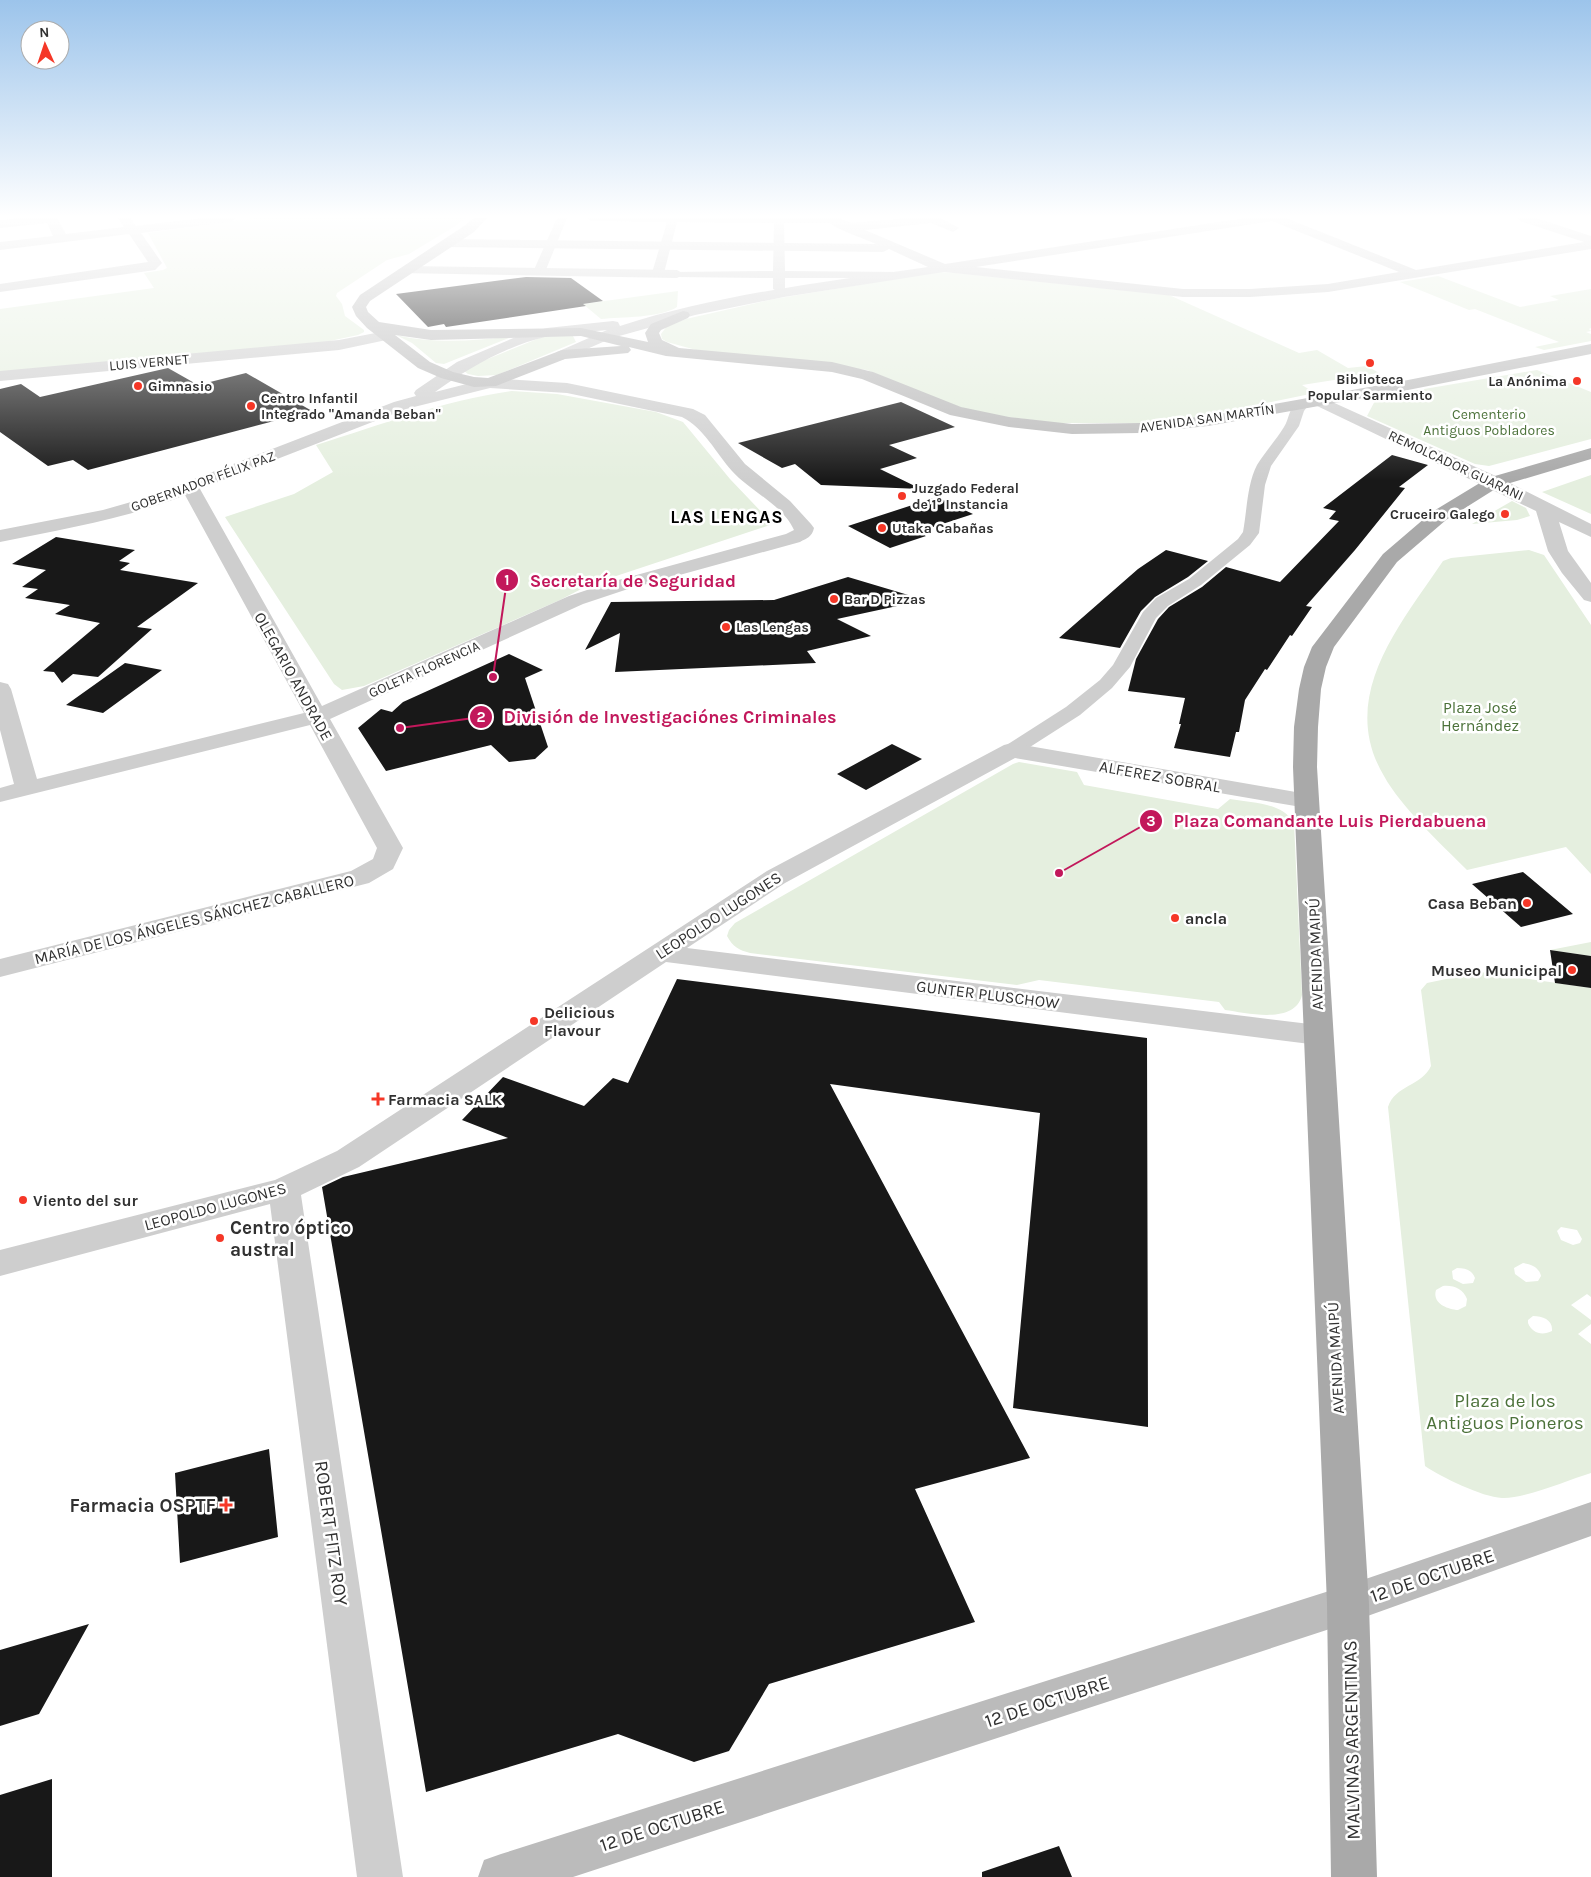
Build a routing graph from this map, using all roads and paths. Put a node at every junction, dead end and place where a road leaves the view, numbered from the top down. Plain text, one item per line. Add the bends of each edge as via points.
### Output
1 (360, 306) edge
2 (726, 306) edge
3 (683, 315) junction
4 (659, 320) junction
5 (372, 325) junction
6 (547, 332) junction
7 (386, 336) junction
8 (605, 336) junction
9 (1591, 349) edge
10 (678, 352) junction
11 (556, 358) junction
12 (447, 375) junction
13 (0, 376) edge
14 (490, 383) junction
15 (581, 390) junction
16 (1319, 401) junction
17 (1302, 404) junction
18 (400, 405) junction
19 (1591, 453) edge
20 (1494, 482) junction
21 (190, 489) junction
22 (1545, 509) junction
23 (1591, 532) edge
24 (0, 536) edge
25 (1591, 596) edge
26 (0, 689) edge
27 (316, 718) junction
28 (1012, 750) junction
29 (28, 789) junction
30 (0, 795) edge
31 (1307, 801) junction
32 (384, 863) joint
33 (659, 953) junction
34 (0, 968) edge
35 (1318, 1035) junction
36 (284, 1189) junction
37 (0, 1263) edge
38 (1591, 1519) edge
39 (1348, 1604) junction
40 (380, 1877) edge
41 (501, 1877) edge
42 (1354, 1877) edge

1 - 5 main road via 361,313
2 - 3 street, GOBERNADOR FÉLIX PAZ
3 - 4 street, GOBERNADOR FÉLIX PAZ
3 - 10 main road via 656,327 652,333 656,343
4 - 6 street, GOBERNADOR FÉLIX PAZ
4 - 8 street, GOBERNADOR FÉLIX PAZ
5 - 6 main road via 431,335
5 - 7 main road
6 - 8 main road, GOBERNADOR FÉLIX PAZ
6 - 12 street, GOBERNADOR FÉLIX PAZ via 485,355
7 - 12 main road via 424,364
7 - 13 street, LUIS VERNET via 339,345
8 - 10 main road, AVENIDA SAN MARTÍN
8 - 11 street, GOBERNADOR FÉLIX PAZ
9 - 16 main road, AVENIDA SAN MARTÍN
10 - 11 main road, AVENIDA SAN MARTÍN via 602,350
10 - 17 main road, AVENIDA SAN MARTÍN via 852,371 956,410 1041,426 1140,428 1208,421
11 - 14 main road, GOBERNADOR FÉLIX PAZ
11 - 15 street via 551,370
12 - 14 main road
12 - 18 street, GOBERNADOR FÉLIX PAZ
14 - 15 street, GOLETA FLORENCIA
14 - 18 street, GOBERNADOR FÉLIX PAZ
15 - 27 street, GOLETA FLORENCIA via 672,409 699,419 739,468 783,505 804,528 803,533 576,600
16 - 17 main road, AVENIDA SAN MARTÍN
16 - 20 street, REMOLCADOR GUARANI
17 - 28 street, LEOPOLDO LUGONES via 1292,426 1264,466 1251,533 1244,542 1195,582 1162,602 1149,616 1121,667 1106,684 1073,711
18 - 21 street, GOBERNADOR FÉLIX PAZ
19 - 20 main road, AVENIDA MAIPÚ
20 - 22 street, REMOLCADOR GUARANI
20 - 31 main road, AVENIDA MAIPÚ via 1439,516 1390,558 1323,647 1310,689 1306,727
21 - 24 street, GOBERNADOR FÉLIX PAZ via 106,515
21 - 27 street, OLEGARIO ANDRADE
22 - 23 street, REMOLCADOR GUARANI
22 - 25 street via 1558,552
26 - 29 street
27 - 29 street, GOLETA FLORENCIA
27 - 32 street, OLEGARIO ANDRADE via 390,848
28 - 31 street, ALFEREZ SOBRAL
28 - 33 street, LEOPOLDO LUGONES via 776,877
29 - 30 street, GOLETA FLORENCIA
31 - 35 main road, AVENIDA MAIPÚ
32 - 34 street, MARÍA DE LOS ÁNGELES SÁNCHEZ CABALLERO via 360,877
33 - 35 street, GUNTER PLUSCHOW
33 - 36 street, LEOPOLDO LUGONES via 348,1159
35 - 39 main road, AVENIDA MAIPÚ
36 - 37 street, LEOPOLDO LUGONES
36 - 40 street, ROBERT FITZ ROY
38 - 39 main road, 12 DE OCTUBRE
39 - 41 main road, 12 DE OCTUBRE
39 - 42 main road, MALVINAS ARGENTINAS

